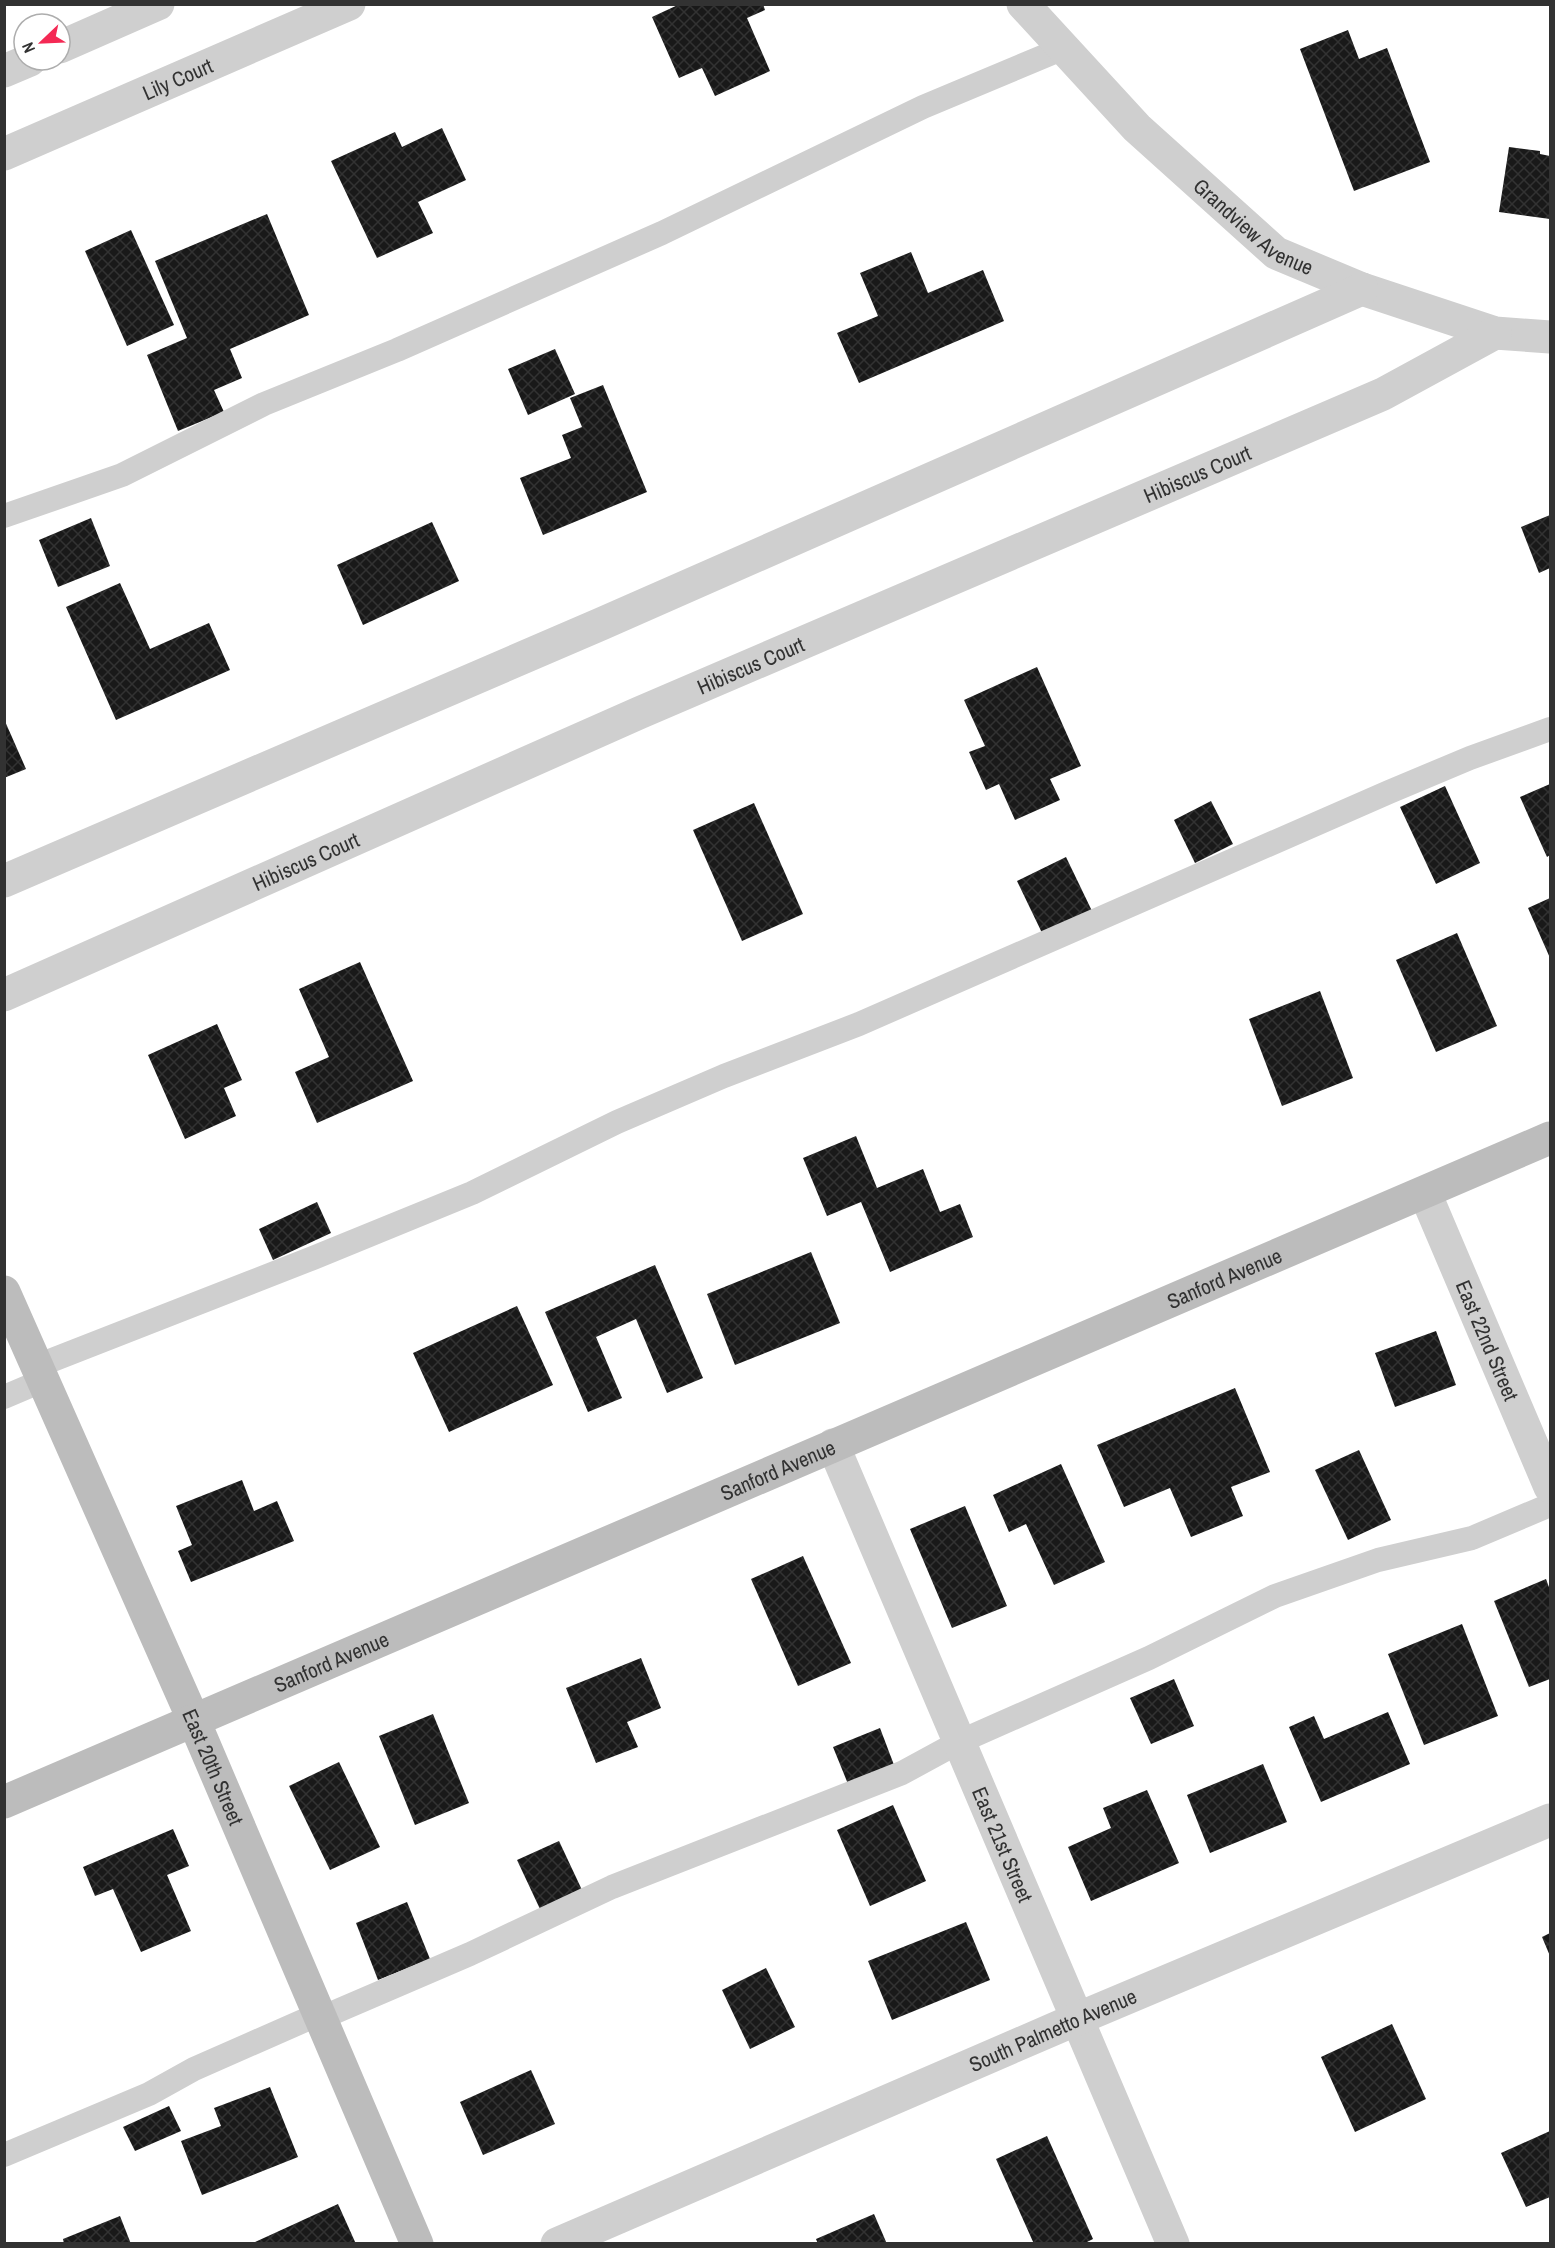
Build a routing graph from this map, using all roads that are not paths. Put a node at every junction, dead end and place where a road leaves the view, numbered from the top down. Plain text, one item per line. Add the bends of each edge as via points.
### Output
1 (158, 4) edge
2 (349, 4) edge
3 (1023, 4) edge
4 (72, 42) edge
5 (1064, 48) junction
6 (4, 154) edge
7 (1362, 289) junction
8 (1495, 333) junction
9 (1551, 337) edge
10 (4, 516) edge
11 (1551, 729) edge
12 (4, 881) edge
13 (4, 995) edge
14 (1551, 1138) edge
15 (1425, 1192) junction
16 (4, 1292) edge
17 (40, 1373) junction
18 (4, 1396) edge
19 (833, 1445) junction
20 (1551, 1488) edge
21 (1551, 1505) edge
22 (194, 1721) junction
23 (959, 1742) junction
24 (4, 1802) edge
25 (1551, 1820) edge
26 (320, 2016) junction
27 (1077, 2019) junction
28 (4, 2155) edge
29 (417, 2244) edge
30 (557, 2244) edge
31 (1173, 2244) edge

1 - 4 street
2 - 6 street, Lily Court
3 - 5 street, Grandview Avenue
5 - 7 street, Grandview Avenue via 1137,128 1276,253
5 - 10 lane via 923,107 662,233 264,404 122,475
7 - 8 street, Grandview Avenue
7 - 12 street via 590,629
8 - 9 street, Grandview Avenue
8 - 13 street, Hibiscus Court via 1383,394 639,713
11 - 17 lane via 1389,792 860,1024 617,1122 472,1193
14 - 15 main road, Sanford Avenue
15 - 19 main road, Sanford Avenue
15 - 20 street, East 22nd Street
16 - 17 main road, East 20th Street
17 - 18 lane
17 - 22 main road, East 20th Street
19 - 22 main road, Sanford Avenue
19 - 23 street, East 21st Street
21 - 23 lane via 1472,1538 1378,1560 1275,1596 1149,1658
22 - 24 main road, Sanford Avenue
22 - 26 main road, East 20th Street
23 - 26 lane via 902,1773 612,1887 470,1954
23 - 27 street, East 21st Street
25 - 27 street, South Palmetto Avenue
26 - 28 lane
26 - 29 main road, East 20th Street
27 - 30 street, South Palmetto Avenue
27 - 31 street, East 21st Street

